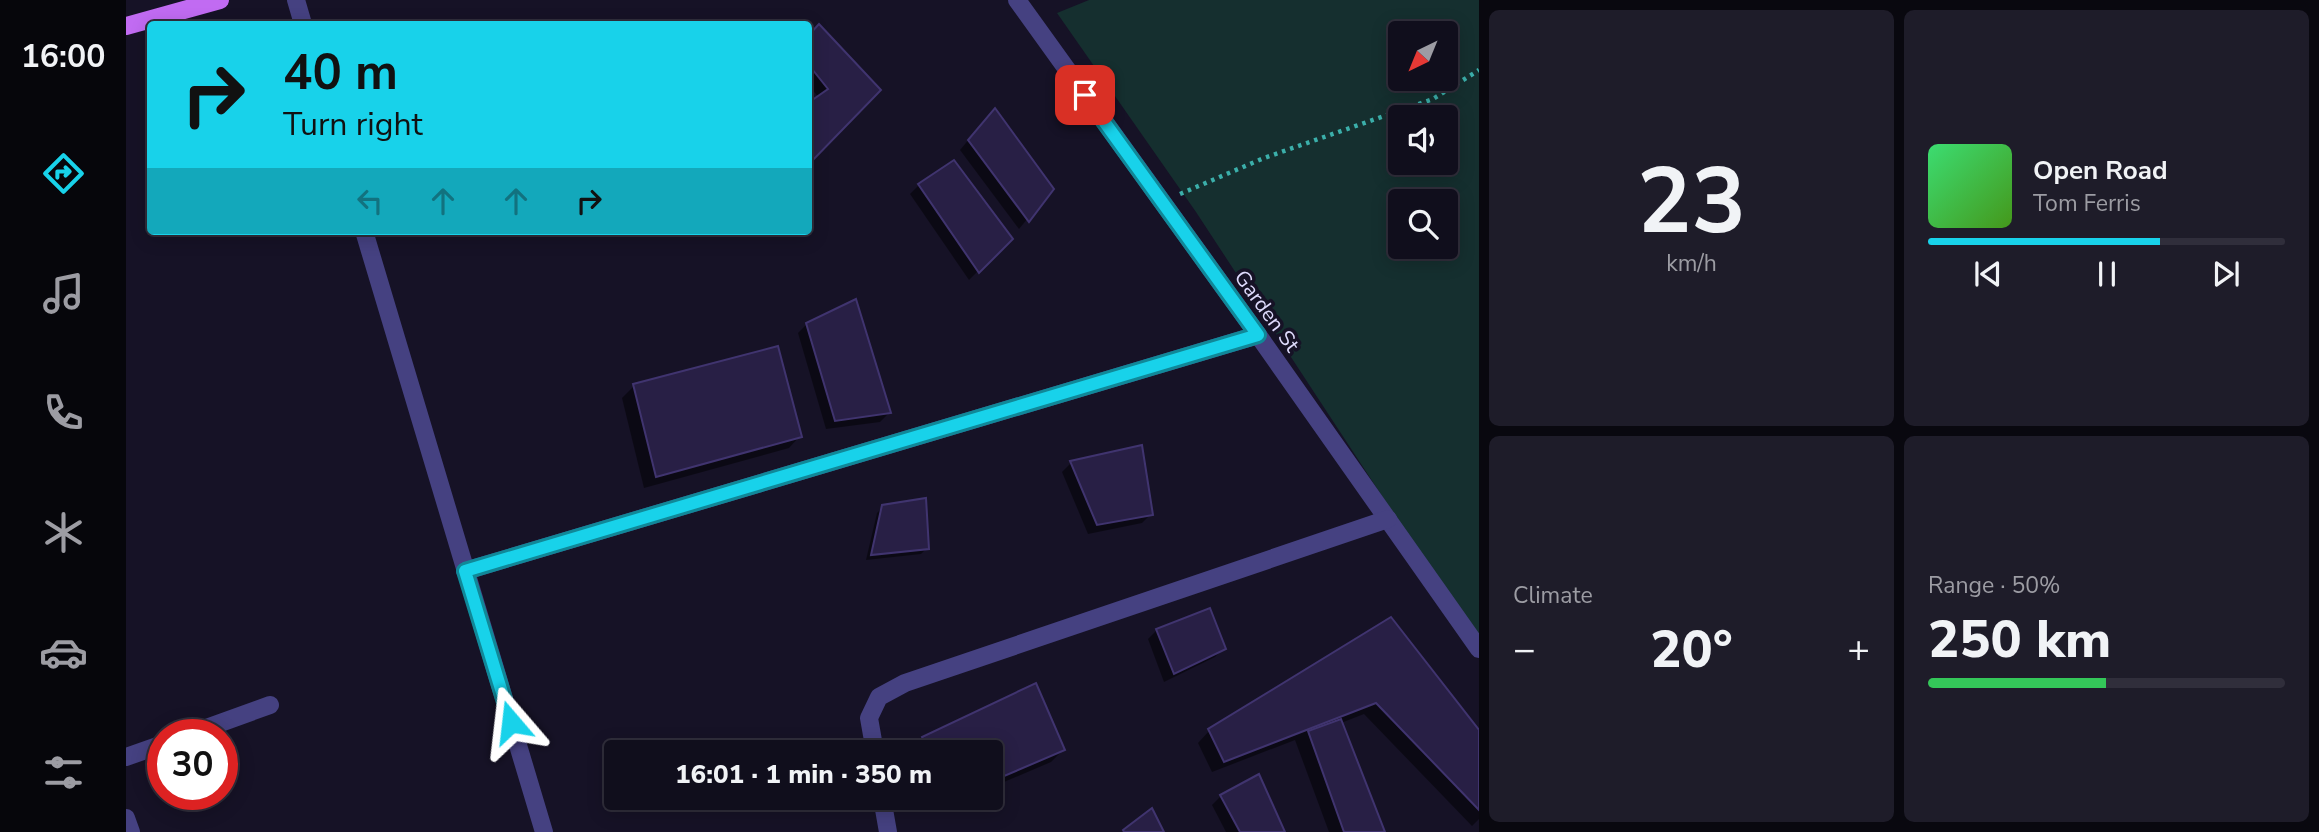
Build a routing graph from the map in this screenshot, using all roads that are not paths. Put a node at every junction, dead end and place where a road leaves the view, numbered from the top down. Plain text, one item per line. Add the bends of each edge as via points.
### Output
1 (220, 0) edge
2 (296, 0) edge
3 (1017, 0) edge
4 (302, 21) edge
5 (126, 26) edge
6 (365, 235) edge
7 (1258, 335) junction
8 (1388, 519) junction
9 (465, 571) junction
10 (1479, 649) edge
11 (270, 705) dead end
12 (231, 719) edge
13 (873, 740) edge
14 (147, 750) edge
15 (126, 757) edge
16 (884, 810) edge
17 (126, 818) edge
18 (131, 832) edge
19 (544, 832) edge
20 (888, 832) edge

1 - 5 main road
2 - 4 street
3 - 7 street, Garden St
6 - 9 street
7 - 8 street, Garden St
7 - 9 street
8 - 10 street, Garden St
8 - 13 street via 905,683 879,697 869,718
9 - 19 street
11 - 12 street
14 - 15 street
16 - 20 street
17 - 18 street

